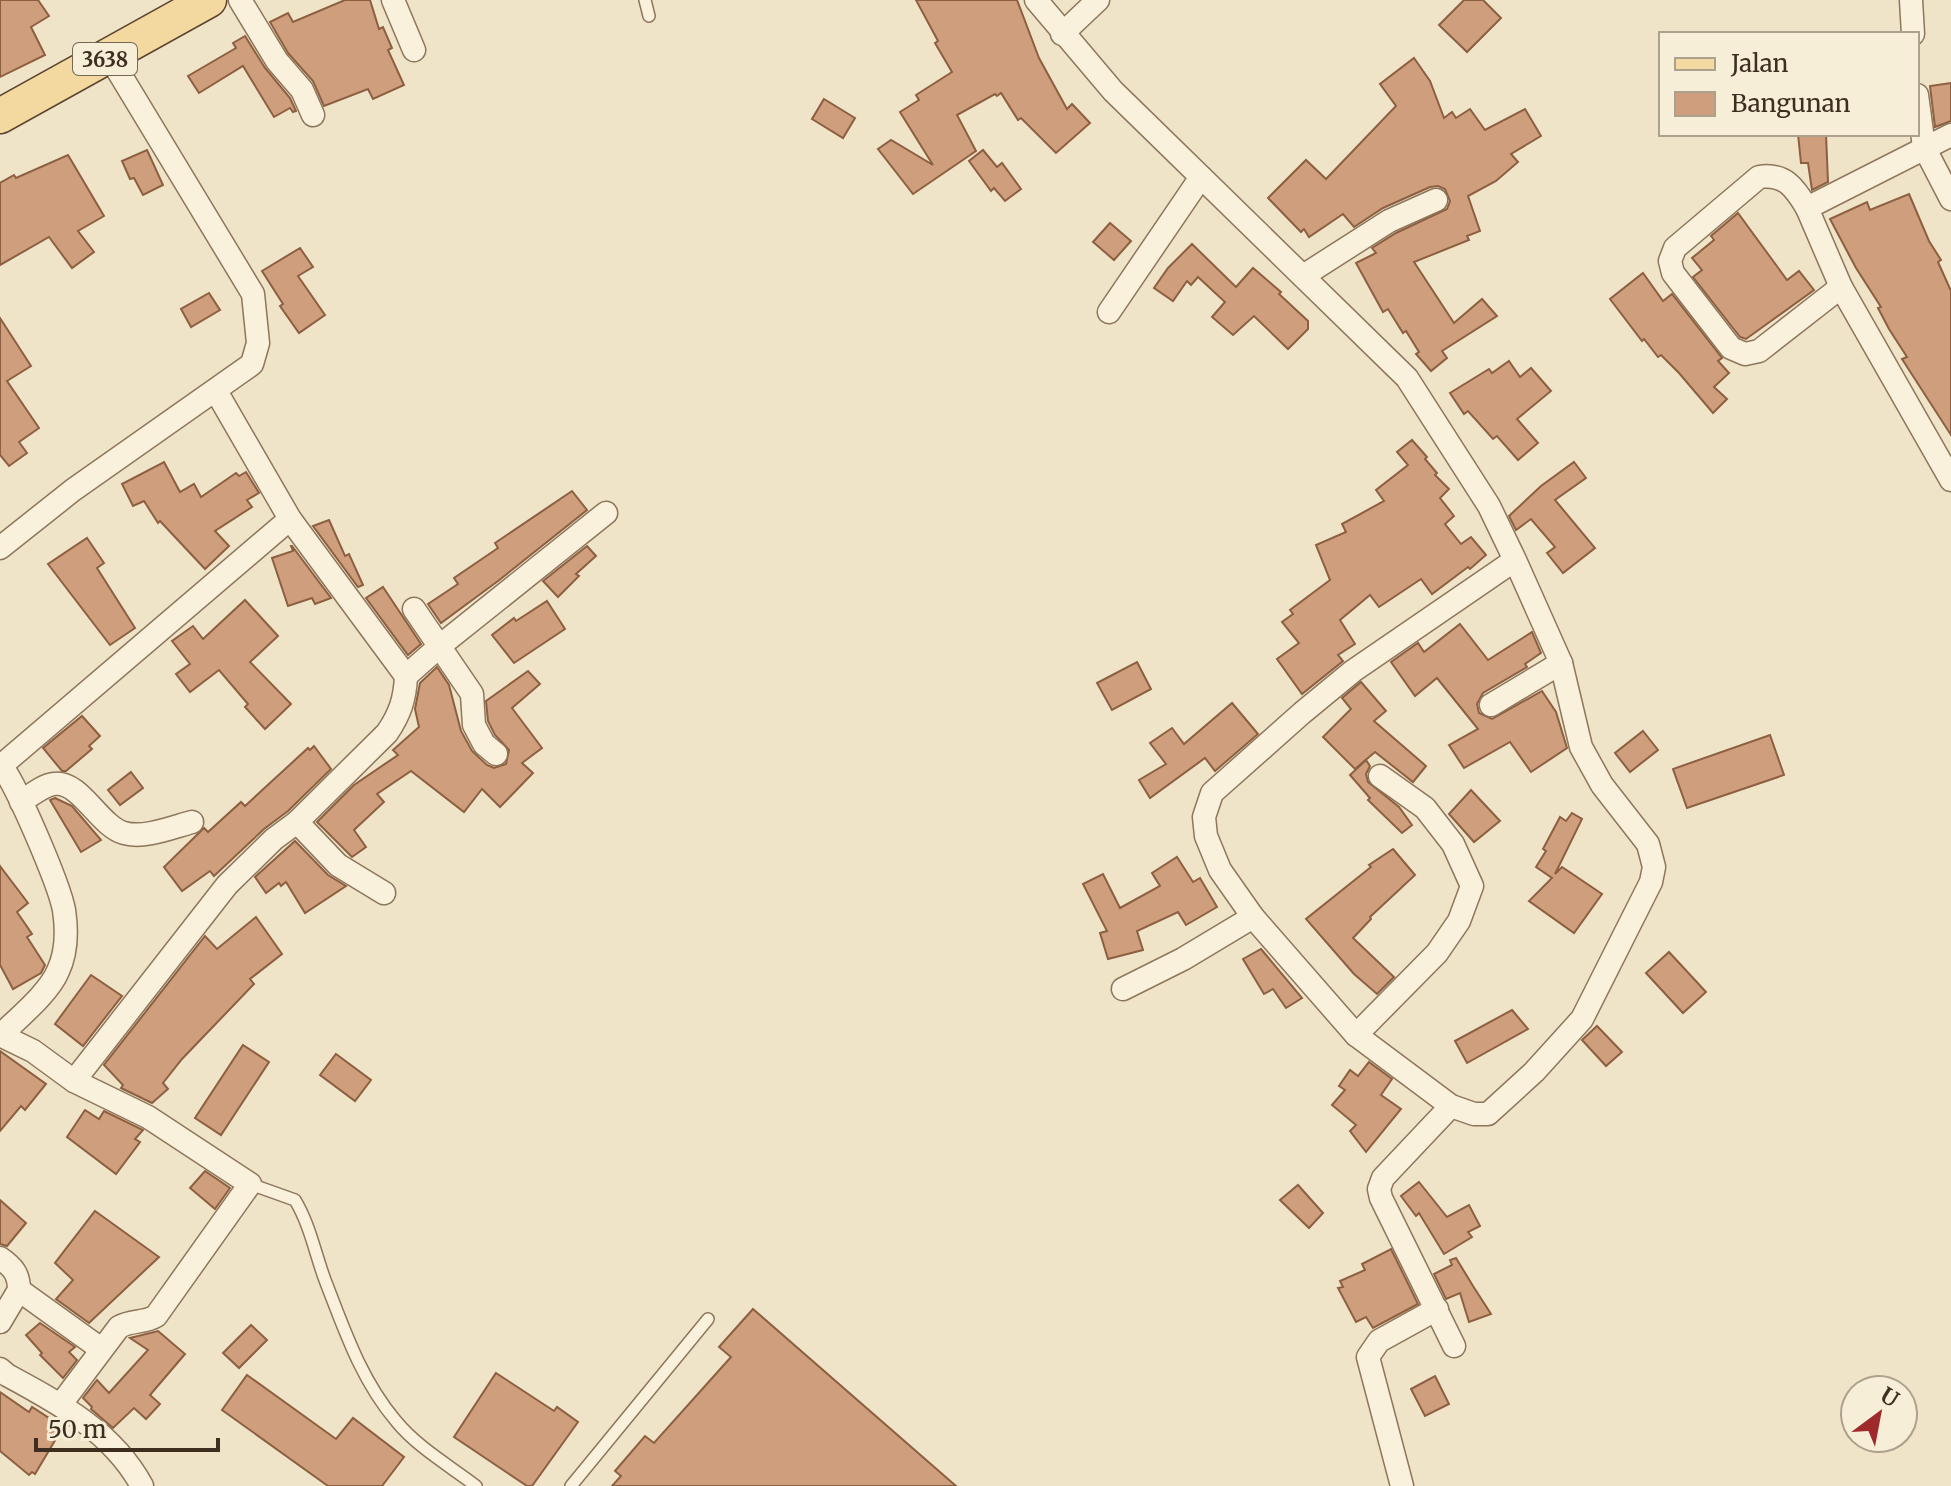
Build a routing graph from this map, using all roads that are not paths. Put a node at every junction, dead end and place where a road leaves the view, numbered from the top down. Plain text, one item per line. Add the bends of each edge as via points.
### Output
1 (209, 0) edge
2 (240, 0) edge
3 (393, 0) edge
4 (645, 0) edge
5 (1036, 0) edge
6 (1098, 0) edge
7 (1911, 0) edge
8 (649, 16) dead end
9 (1913, 32) edge
10 (1062, 34) junction
11 (414, 50) dead end
12 (109, 56) junction
13 (1919, 110) edge
14 (313, 115) dead end
15 (0, 116) edge
16 (1951, 135) edge
17 (1924, 147) junction
18 (1201, 177) junction
19 (1951, 199) edge
20 (1436, 200) dead end
21 (1807, 208) junction
22 (1303, 276) junction
23 (1841, 287) junction
24 (1109, 312) dead end
25 (216, 391) junction
26 (1951, 480) edge
27 (606, 513) dead end
28 (290, 519) junction
29 (0, 548) edge
30 (1515, 560) junction
31 (414, 609) dead end
32 (441, 645) junction
33 (1561, 663) junction
34 (406, 676) junction
35 (1491, 705) dead end
36 (496, 754) dead end
37 (1, 764) edge
38 (1380, 776) dead end
39 (21, 802) junction
40 (192, 822) dead end
41 (297, 822) junction
42 (384, 893) dead end
43 (1253, 917) junction
44 (1123, 989) dead end
45 (1, 1035) edge
46 (1356, 1035) junction
47 (74, 1081) junction
48 (1451, 1106) junction
49 (250, 1184) junction
50 (0, 1258) edge
51 (19, 1290) junction
52 (1437, 1309) junction
53 (708, 1319) dead end
54 (0, 1321) edge
55 (1454, 1346) dead end
56 (101, 1349) junction
57 (0, 1369) edge
58 (61, 1404) junction
59 (142, 1486) edge
60 (476, 1486) edge
61 (571, 1486) edge
62 (1402, 1486) edge

1 - 12 main road, 3638
2 - 14 street via 277,61 302,90
3 - 11 street
4 - 8 lane
5 - 10 street
6 - 10 street
7 - 9 street
10 - 18 street
12 - 15 main road, 3638
12 - 25 street via 253,294 258,343 252,364
13 - 17 street
16 - 17 street
17 - 19 street
17 - 21 street
18 - 22 street
18 - 24 street
20 - 22 street via 1389,221
21 - 23 street
21 - 23 street via 1794,186 1769,175 1759,177 1675,248 1673,273 1731,348 1745,354 1759,351
22 - 30 street via 1407,378 1489,506
23 - 26 street
25 - 28 street
25 - 29 street
27 - 32 street
28 - 34 street
28 - 37 street
30 - 33 street
30 - 43 street via 1353,671 1212,793 1204,817 1206,836 1220,870
31 - 32 street
32 - 34 street
32 - 36 street via 472,694 479,735
33 - 35 street
33 - 48 street via 1581,747 1602,785 1648,844 1653,856 1651,882 1582,1019 1488,1114
34 - 41 street via 406,694 387,733
37 - 39 street
38 - 46 street via 1425,808 1453,844 1472,886 1459,921 1437,953
39 - 40 street via 60,784 127,834
39 - 45 street via 56,885 66,932 58,972
41 - 42 street via 338,865
41 - 47 street via 227,885
43 - 44 street
43 - 46 street
45 - 47 street
46 - 48 street
47 - 49 street via 148,1117
48 - 52 street via 1383,1178 1379,1189
49 - 56 street via 156,1316 119,1327
49 - 60 lane via 295,1200 355,1357 376,1394 397,1424
50 - 51 street via 18,1276
51 - 54 street
51 - 56 street
52 - 55 street
52 - 62 street via 1379,1341 1368,1357
53 - 61 lane
56 - 58 street
57 - 58 street
58 - 59 street via 105,1438

